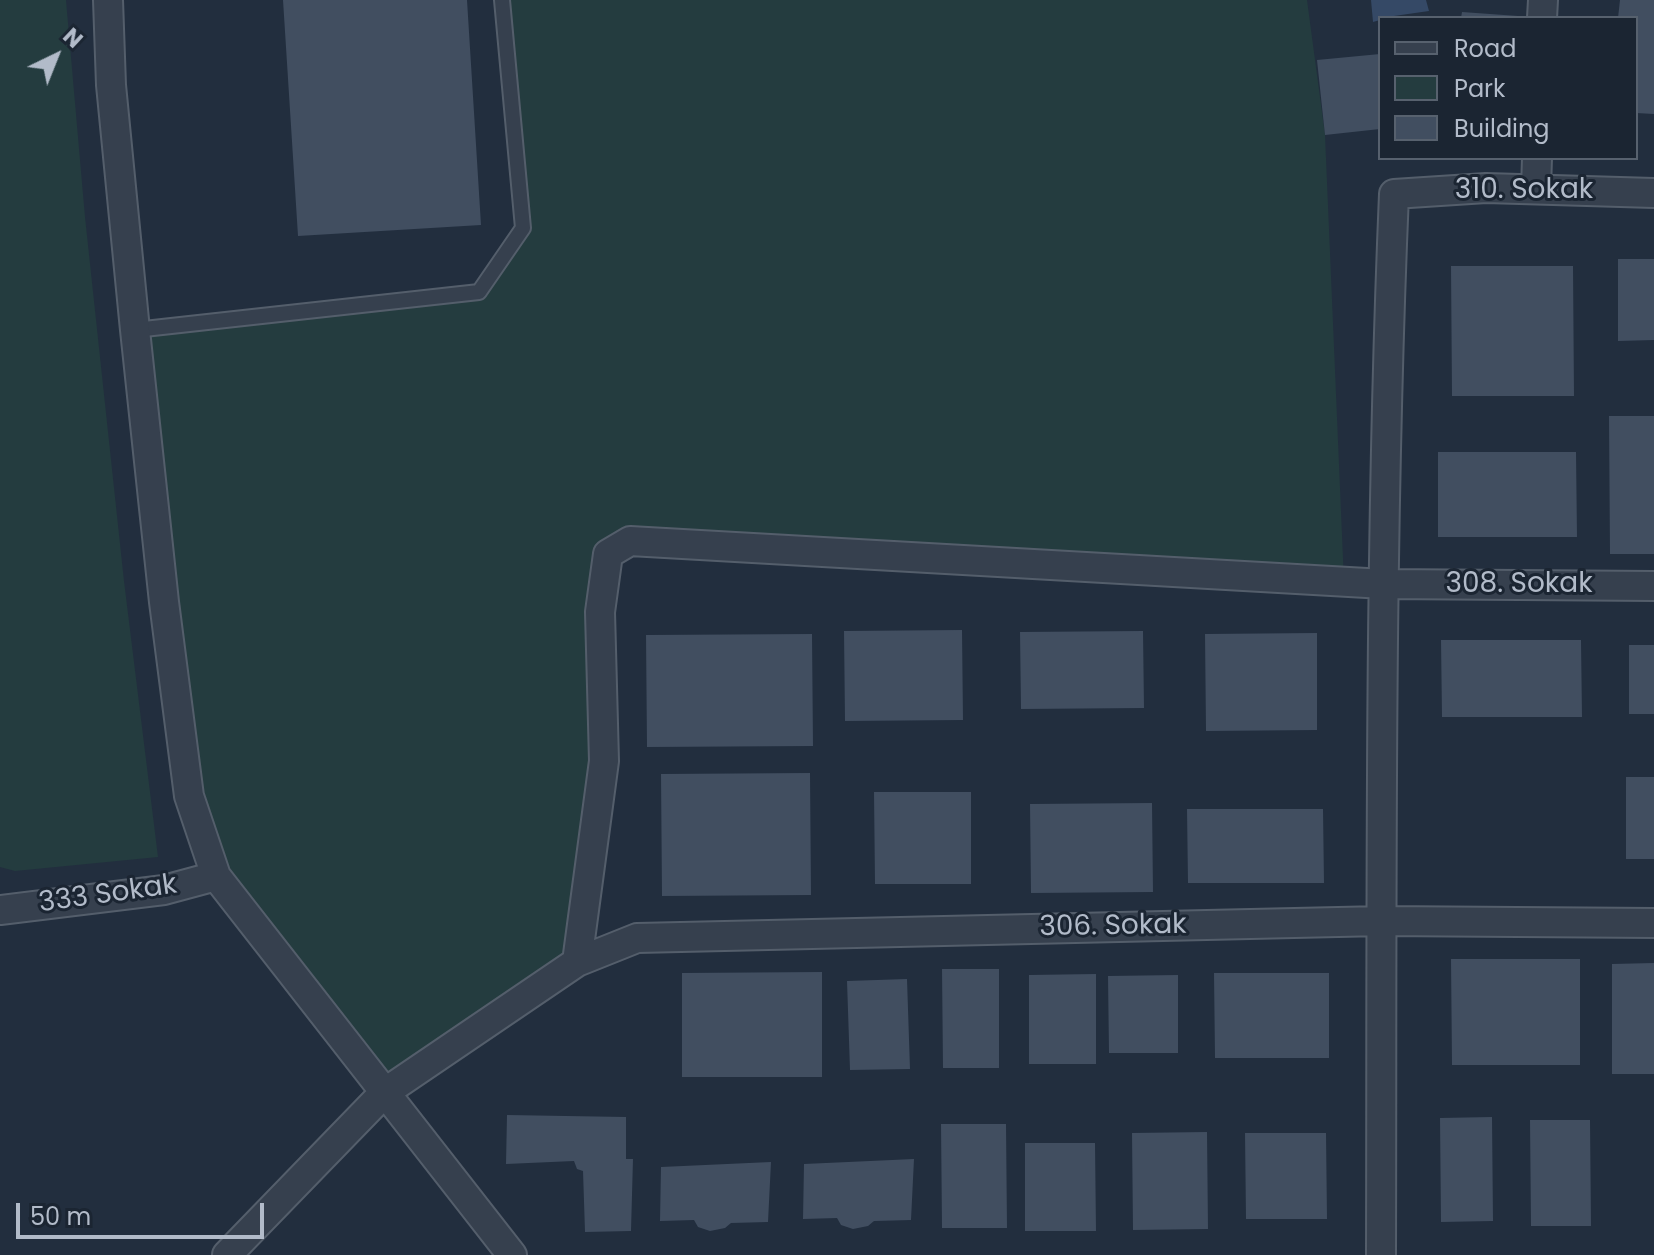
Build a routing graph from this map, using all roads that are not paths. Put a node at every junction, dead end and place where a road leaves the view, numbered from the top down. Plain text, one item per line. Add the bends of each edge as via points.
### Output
1 (108, 0) edge
2 (502, 0) edge
3 (1537, 160) edge
4 (1536, 189) junction
5 (1654, 193) edge
6 (135, 330) junction
7 (1384, 584) junction
8 (1654, 586) edge
9 (216, 876) junction
10 (0, 910) edge
11 (1382, 921) junction
12 (1654, 923) edge
13 (577, 962) junction
14 (384, 1093) junction
15 (227, 1255) edge
16 (512, 1255) edge
17 (1381, 1255) edge

1 - 6 street
2 - 6 lane via 523,228 479,292
3 - 4 street
4 - 5 street, 310. Sokak
4 - 7 street, 310. Sokak via 1394,194
6 - 9 street via 189,796
7 - 8 street, 308. Sokak
7 - 11 street
7 - 13 street, 308. Sokak via 630,541 608,554 600,612 604,761
9 - 10 street, 333 Sokak via 164,890
9 - 14 street
11 - 12 street, 306. Sokak
11 - 13 street, 306. Sokak via 637,938
11 - 17 street
13 - 14 street, 306. Sokak
14 - 15 street, 306. Sokak
14 - 16 street

